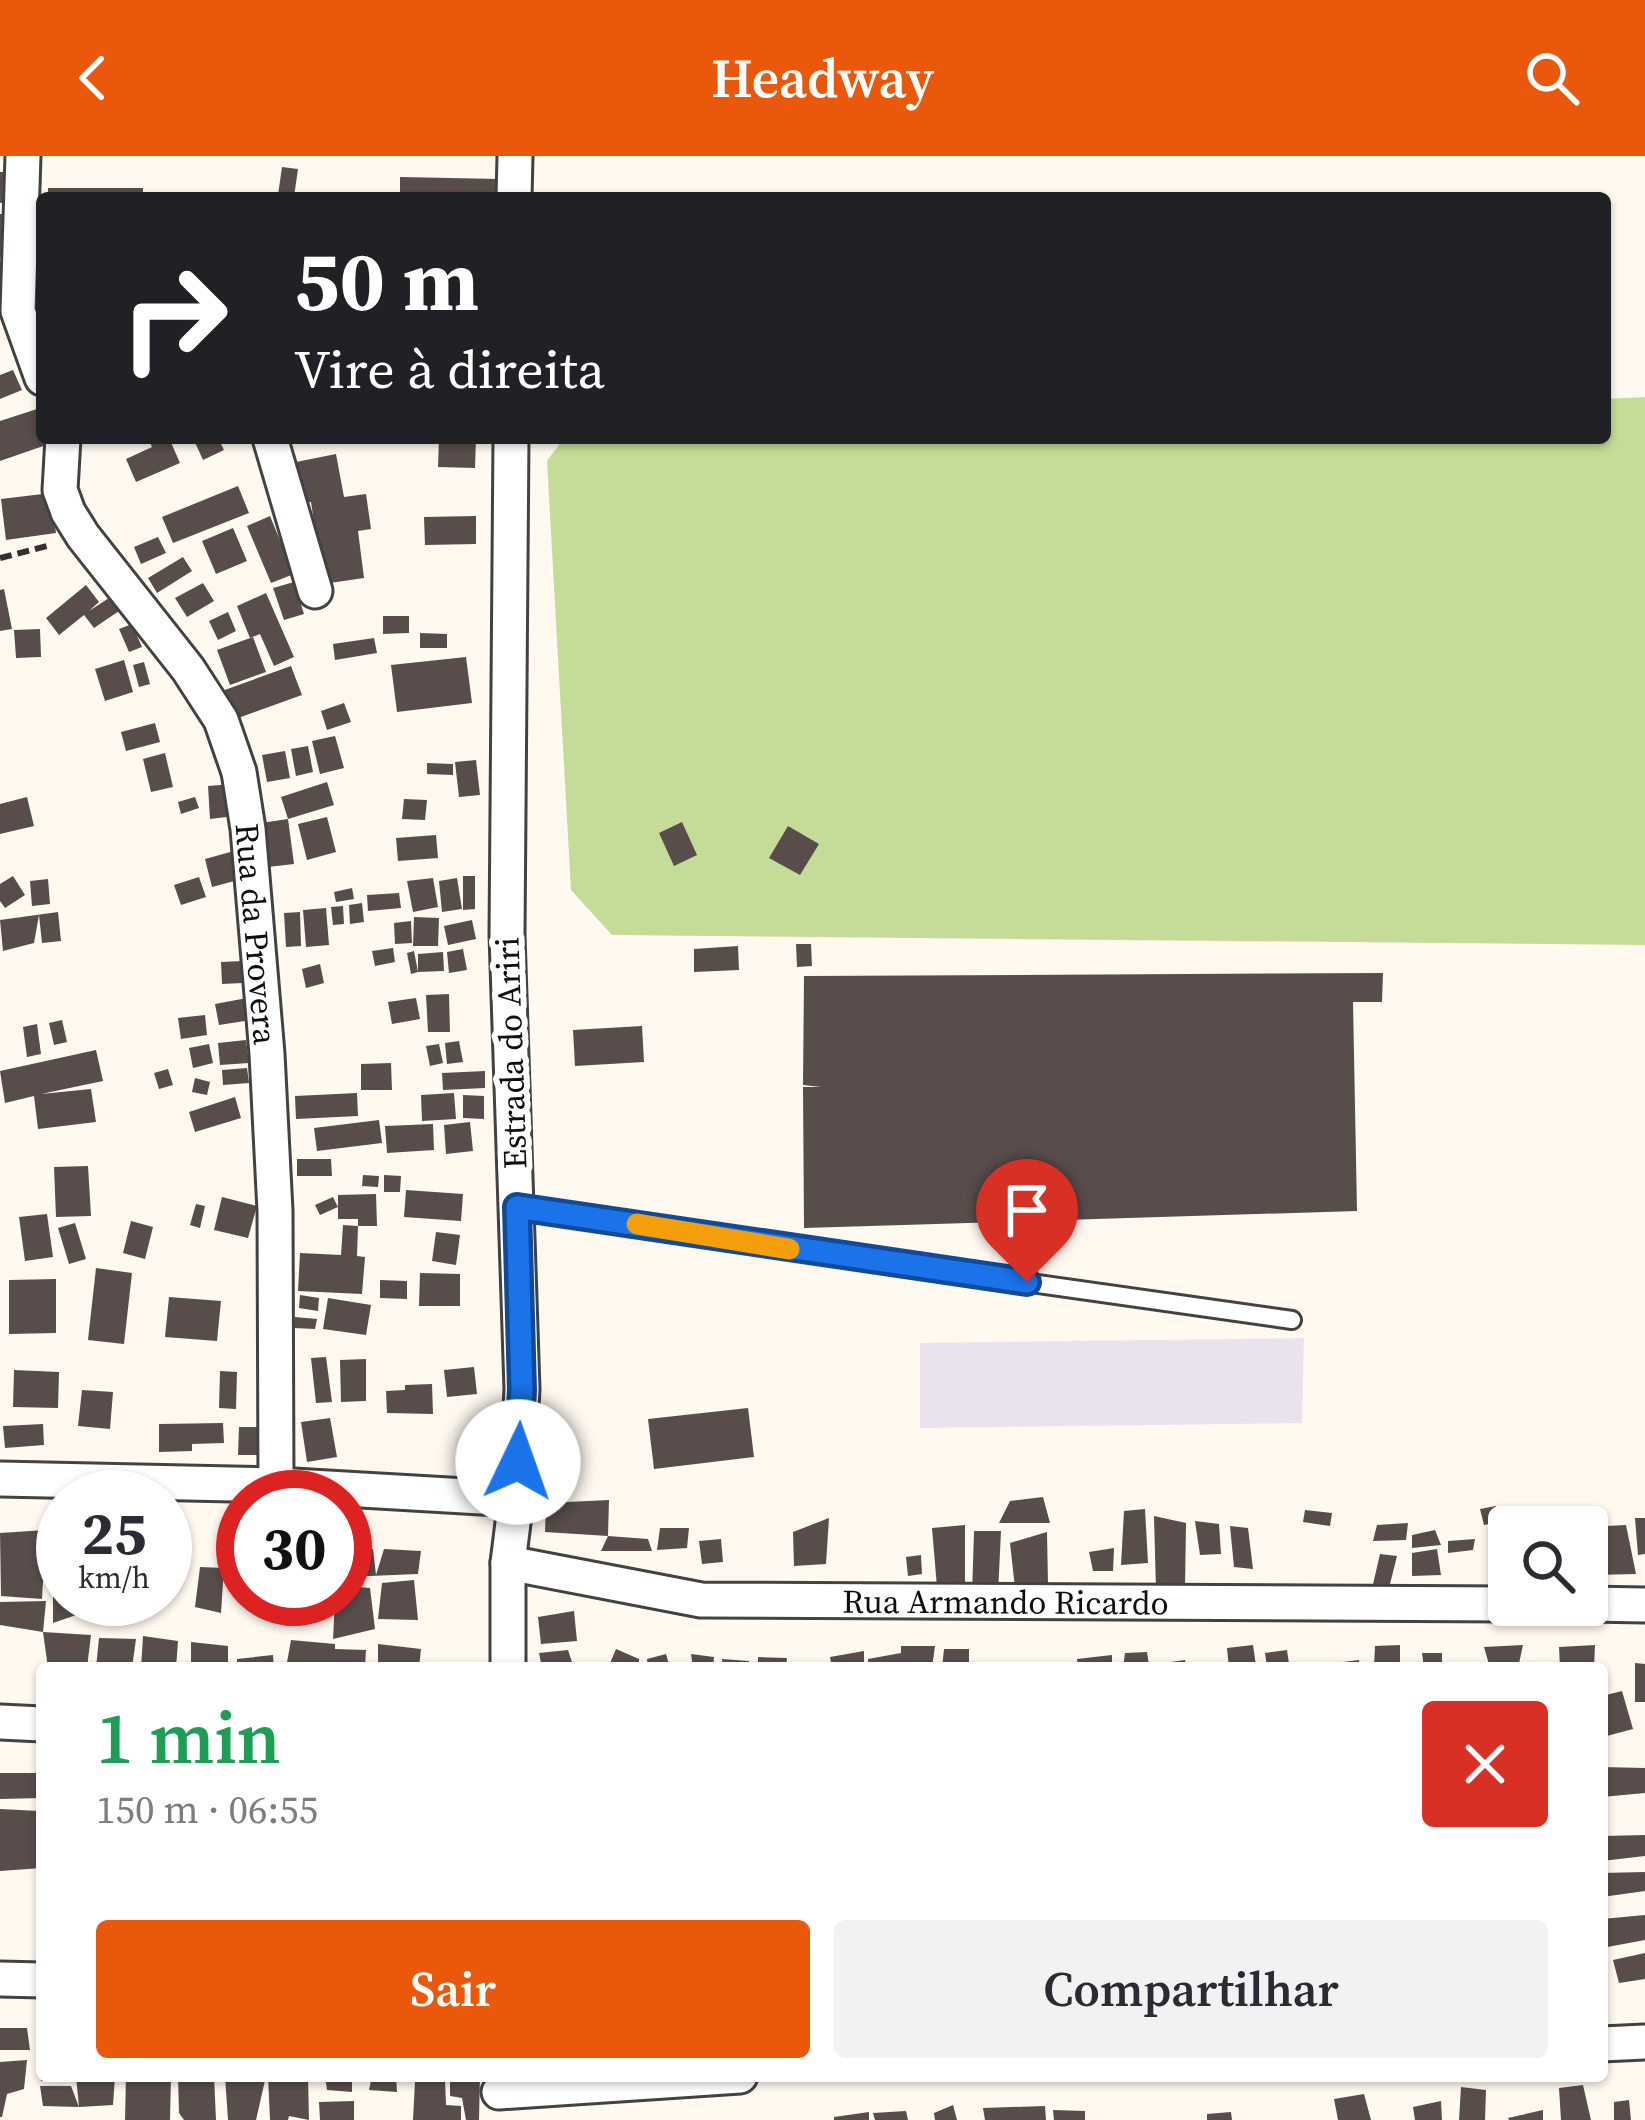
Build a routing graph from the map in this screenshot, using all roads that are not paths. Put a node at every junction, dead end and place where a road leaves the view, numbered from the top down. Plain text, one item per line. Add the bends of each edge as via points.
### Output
1 (23, 156) edge
2 (515, 156) edge
3 (514, 192) edge
4 (9, 311) edge
5 (36, 366) edge
6 (62, 444) edge
7 (272, 444) edge
8 (511, 444) edge
9 (315, 591) dead end
10 (517, 1207) junction
11 (1292, 1320) dead end
12 (276, 1470) edge
13 (0, 1479) edge
14 (216, 1484) edge
15 (372, 1491) edge
16 (515, 1499) junction
17 (508, 1563) junction
18 (1488, 1604) edge
19 (1608, 1604) edge
20 (1645, 1605) edge
21 (508, 1662) edge
22 (0, 1722) edge
23 (36, 1724) edge
24 (0, 1979) edge
25 (36, 1980) edge
26 (1645, 2042) edge
27 (1608, 2044) edge
28 (668, 2082) edge
29 (499, 2096) edge

1 - 4 street
2 - 3 street
4 - 5 street
6 - 12 street, Rua da Provera via 60,490 68,512 188,668 221,720 238,772 275,1211
7 - 9 street
8 - 10 street, Estrada do Ariri via 507,935
10 - 11 lane
10 - 16 street, Estrada do Ariri via 522,1390
13 - 14 street
15 - 16 street
16 - 17 street, Estrada do Ariri
17 - 18 street, Rua Armando Ricardo via 701,1600
17 - 21 street, Estrada do Ariri
19 - 20 street
22 - 23 street
24 - 25 street
26 - 27 street
28 - 29 street

